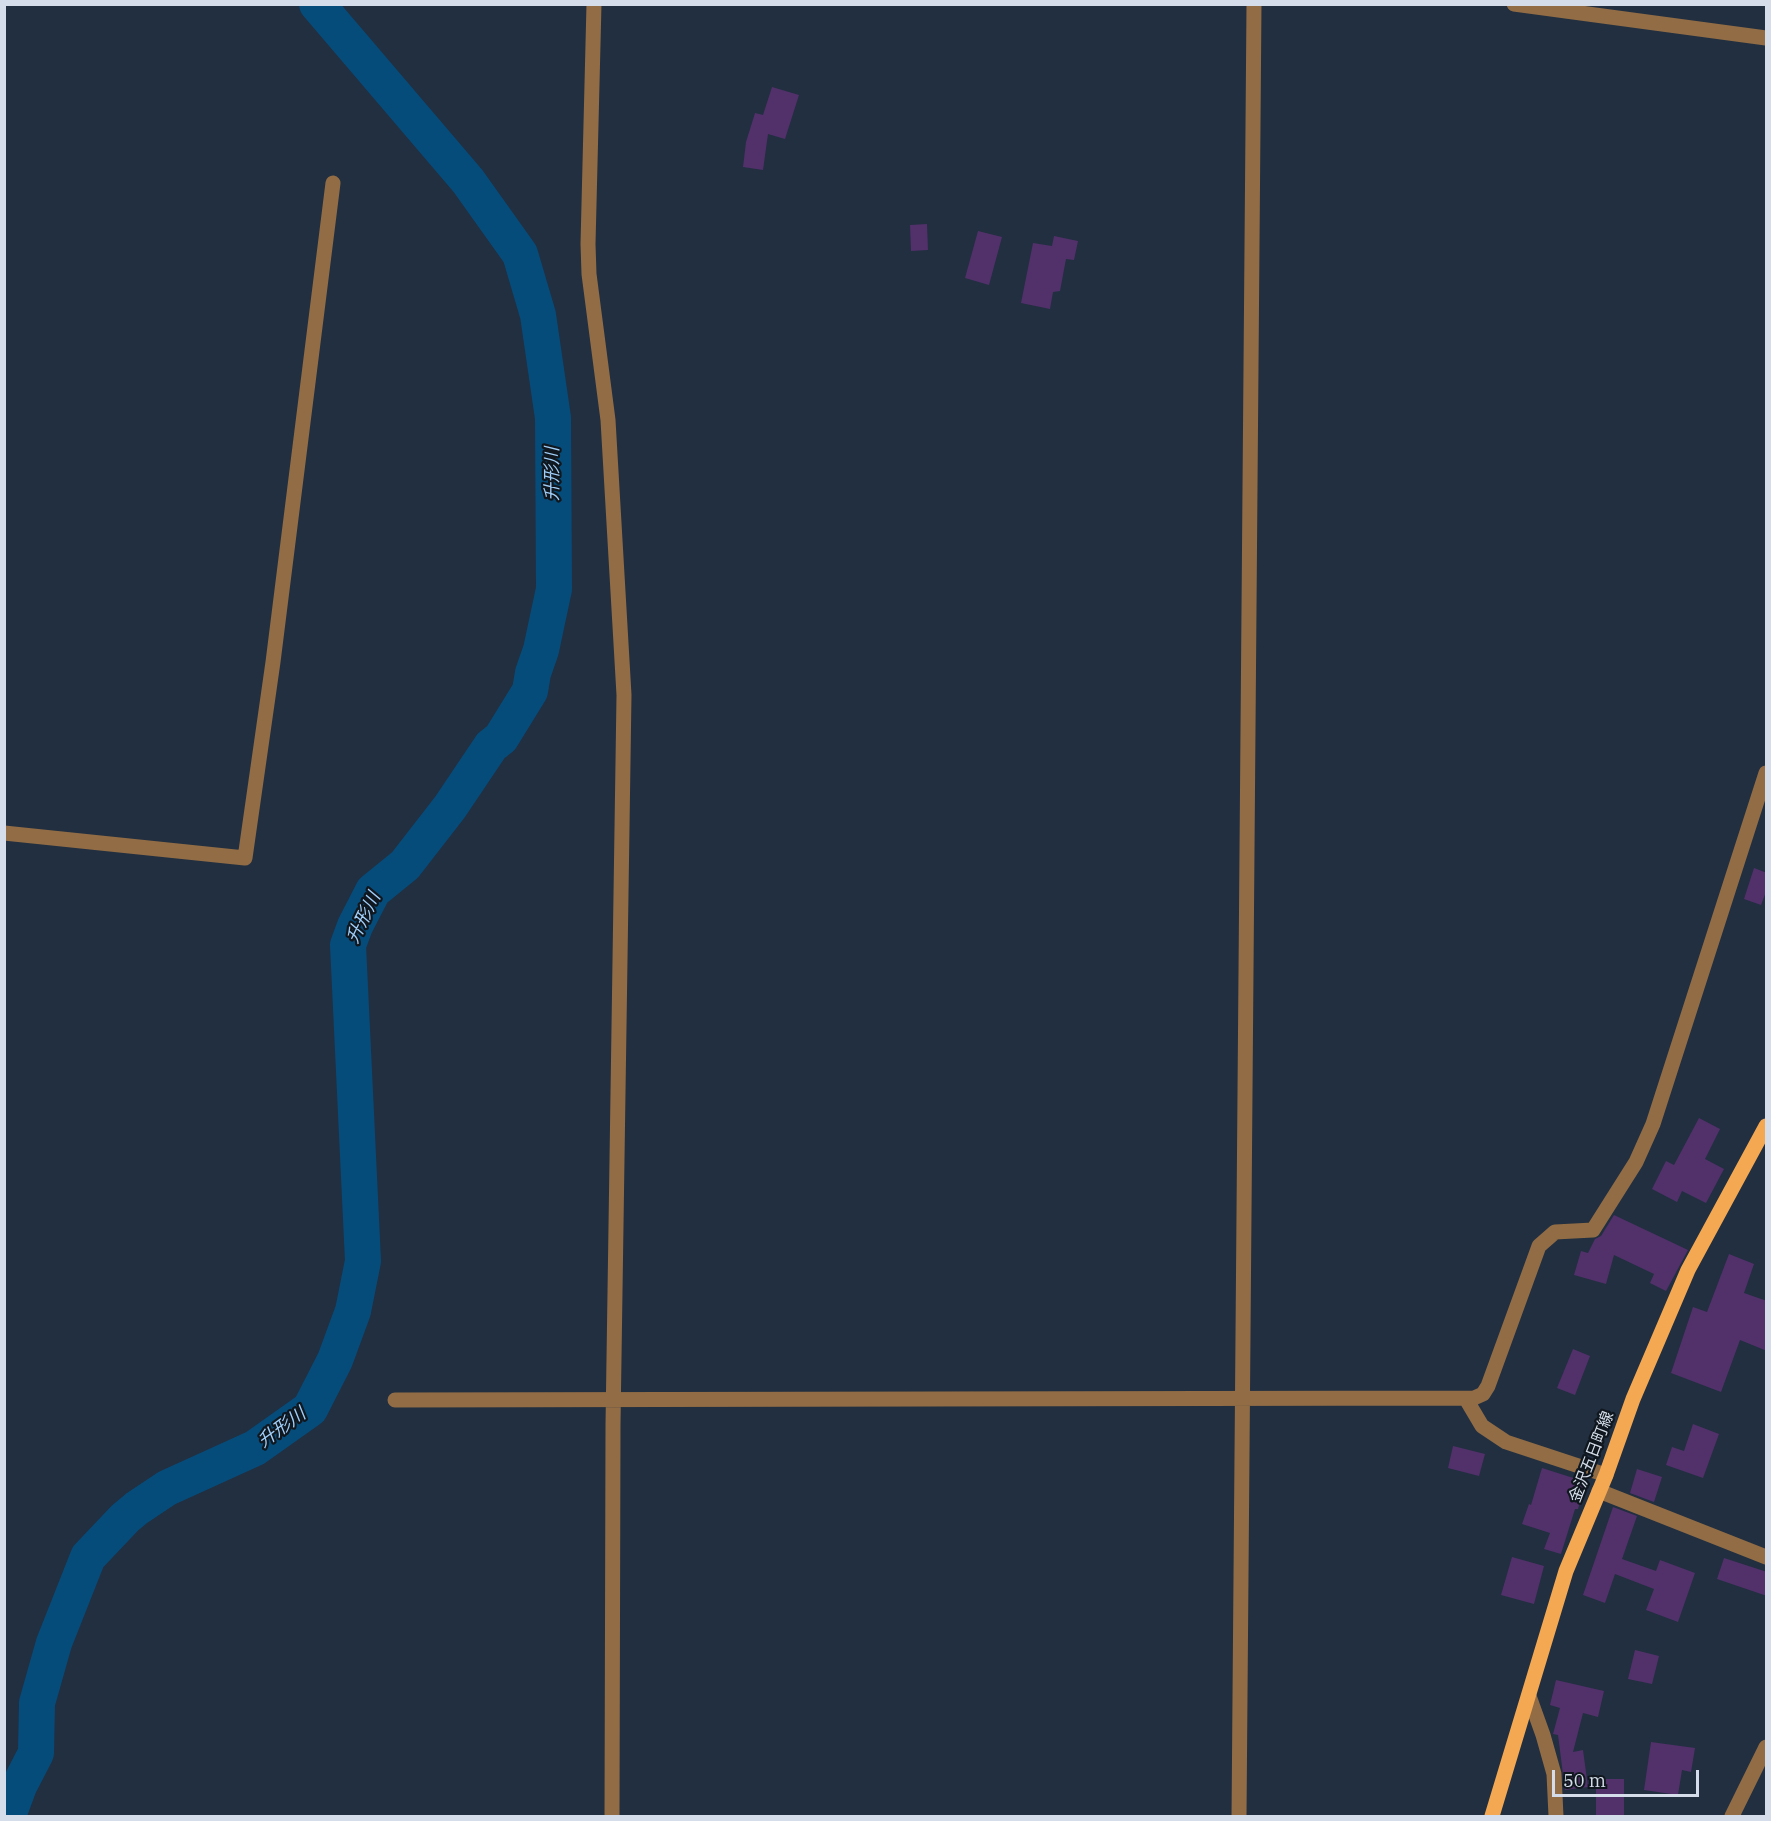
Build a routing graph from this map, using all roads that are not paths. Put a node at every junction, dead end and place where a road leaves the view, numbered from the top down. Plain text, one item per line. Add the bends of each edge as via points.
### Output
1 (594, 4) edge
2 (1254, 4) edge
3 (1514, 4) edge
4 (1767, 38) edge
5 (333, 183) dead end
6 (1767, 773) edge
7 (4, 833) edge
8 (1767, 1126) edge
9 (1243, 1399) junction
10 (1466, 1399) junction
11 (395, 1401) dead end
12 (613, 1401) junction
13 (1606, 1475) junction
14 (1599, 1491) junction
15 (1767, 1557) edge
16 (1529, 1696) junction
17 (1767, 1747) edge
18 (612, 1816) edge
19 (1239, 1816) edge
20 (1492, 1816) edge
21 (1556, 1816) edge
22 (1732, 1816) edge

1 - 12 street via 589,274 608,420 624,695
2 - 9 street
3 - 4 street
5 - 7 street via 245,858
6 - 10 street via 1653,1124 1636,1162 1593,1230 1555,1232 1539,1246 1488,1386 1483,1394
8 - 13 main road, 金沢五日町線 via 1688,1270 1633,1399
9 - 10 street
9 - 12 street
9 - 19 street
10 - 13 street via 1482,1426 1506,1442
11 - 12 street
12 - 18 street
13 - 14 main road, 金沢五日町線
14 - 15 street
14 - 16 main road, 金沢五日町線 via 1566,1571
16 - 20 main road, 金沢五日町線
16 - 21 street via 1554,1773
17 - 22 street

